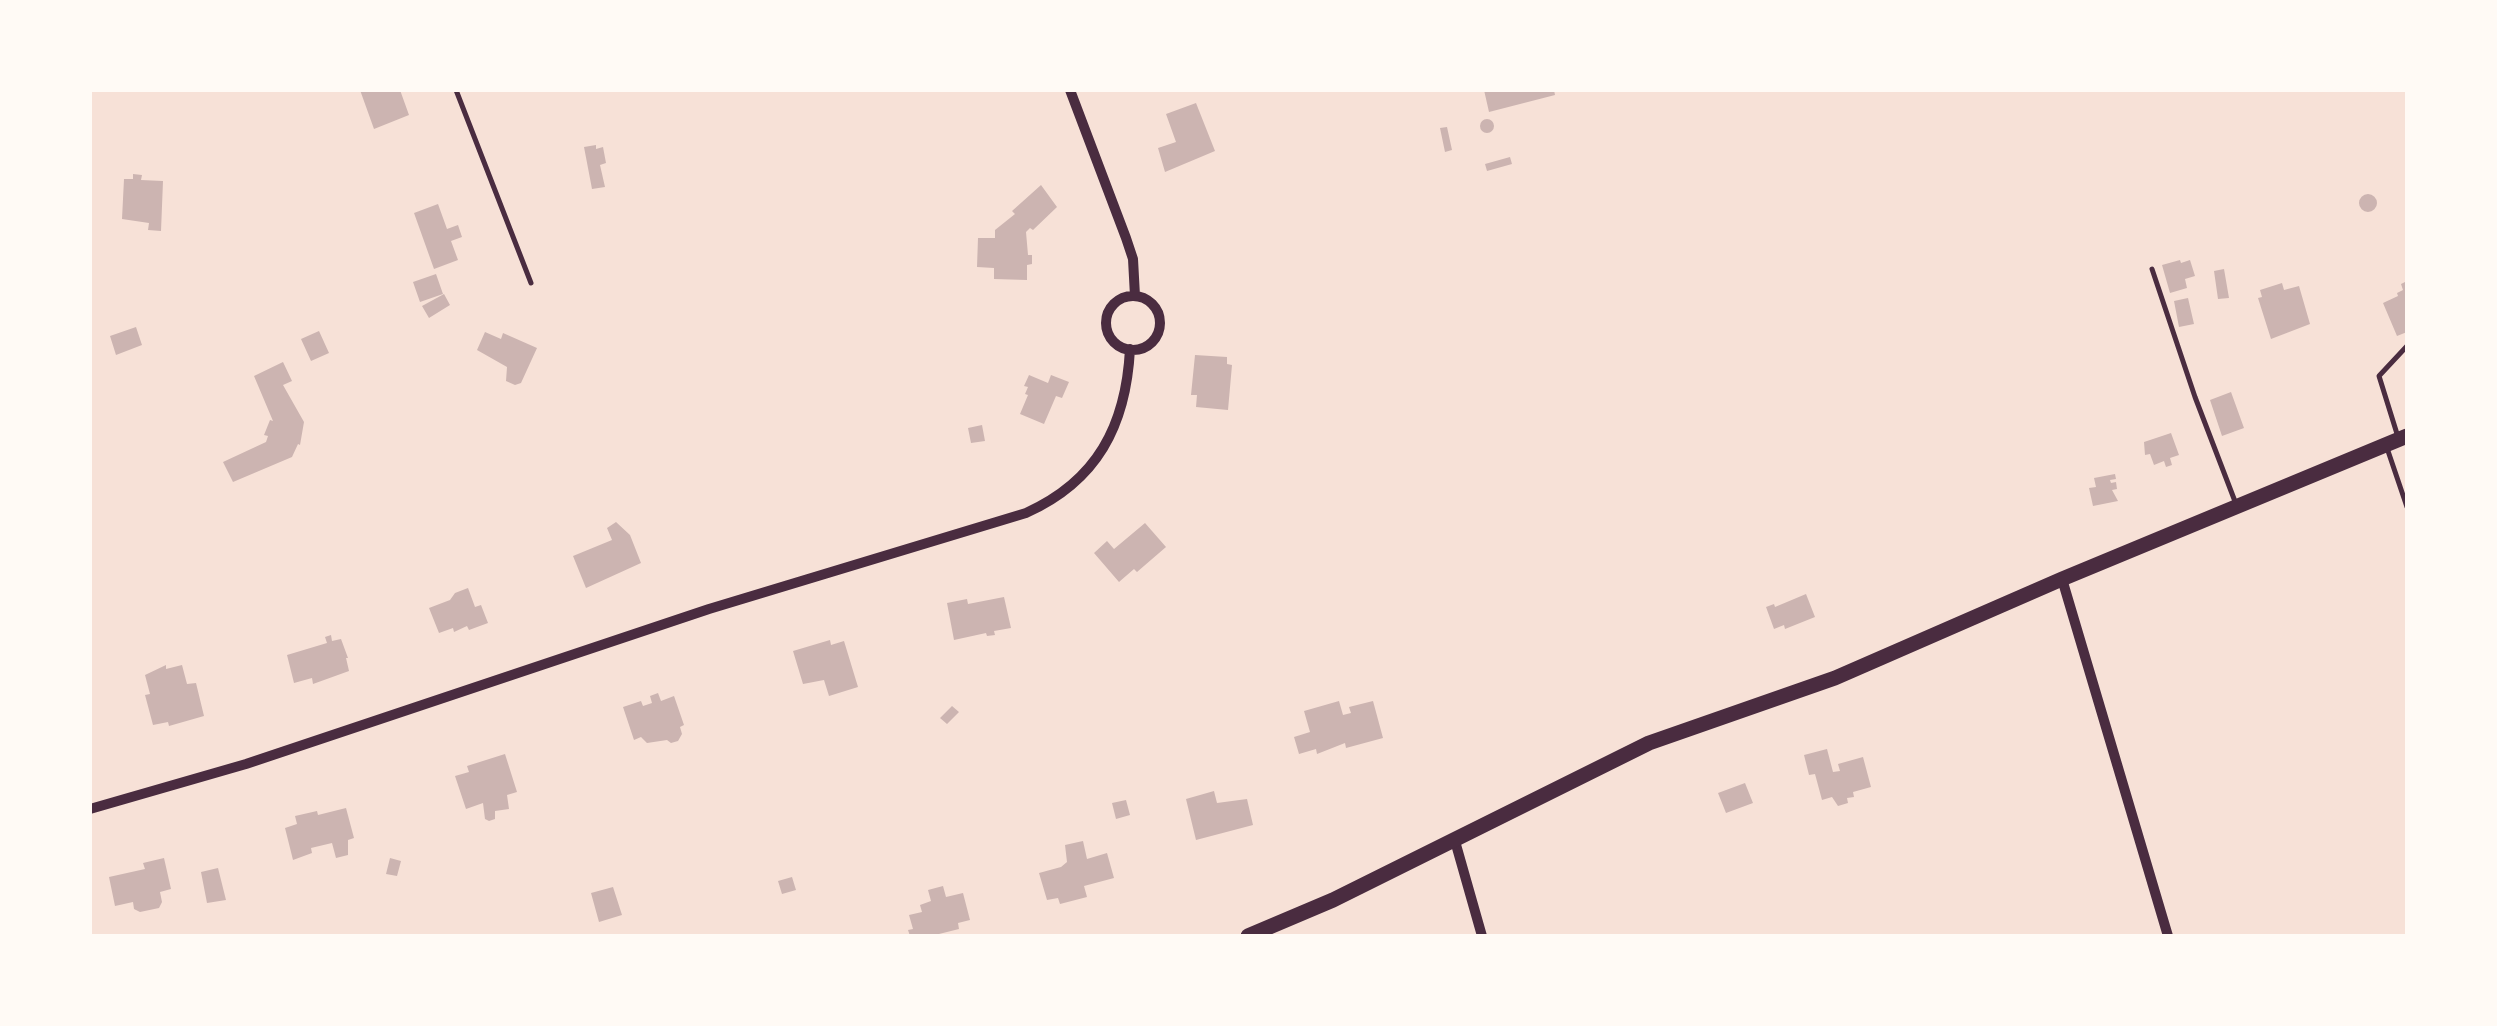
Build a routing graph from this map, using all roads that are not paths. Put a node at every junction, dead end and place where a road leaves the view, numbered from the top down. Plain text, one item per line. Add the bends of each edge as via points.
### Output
1 (456, 90) edge
2 (1070, 90) edge
3 (2152, 269) dead end
4 (532, 283) dead end
5 (1135, 296) junction
6 (2407, 346) edge
7 (1130, 349) junction
8 (2397, 440) edge
9 (2237, 507) junction
10 (2407, 508) edge
11 (2062, 579) junction
12 (90, 809) edge
13 (1455, 840) junction
14 (1248, 936) edge
15 (1482, 936) edge
16 (2168, 936) edge

1 - 4 lane
2 - 5 street via 1133,260
3 - 9 lane
5 - 7 street via 1116,302 1107,318 1110,335
5 - 7 street via 1155,306 1160,323 1154,340
6 - 8 lane via 2379,376
7 - 12 street via 1112,433 1056,500
8 - 9 main road
8 - 10 lane
9 - 11 main road
11 - 13 main road via 1835,678 1649,743
11 - 16 street
13 - 14 main road
13 - 15 street

